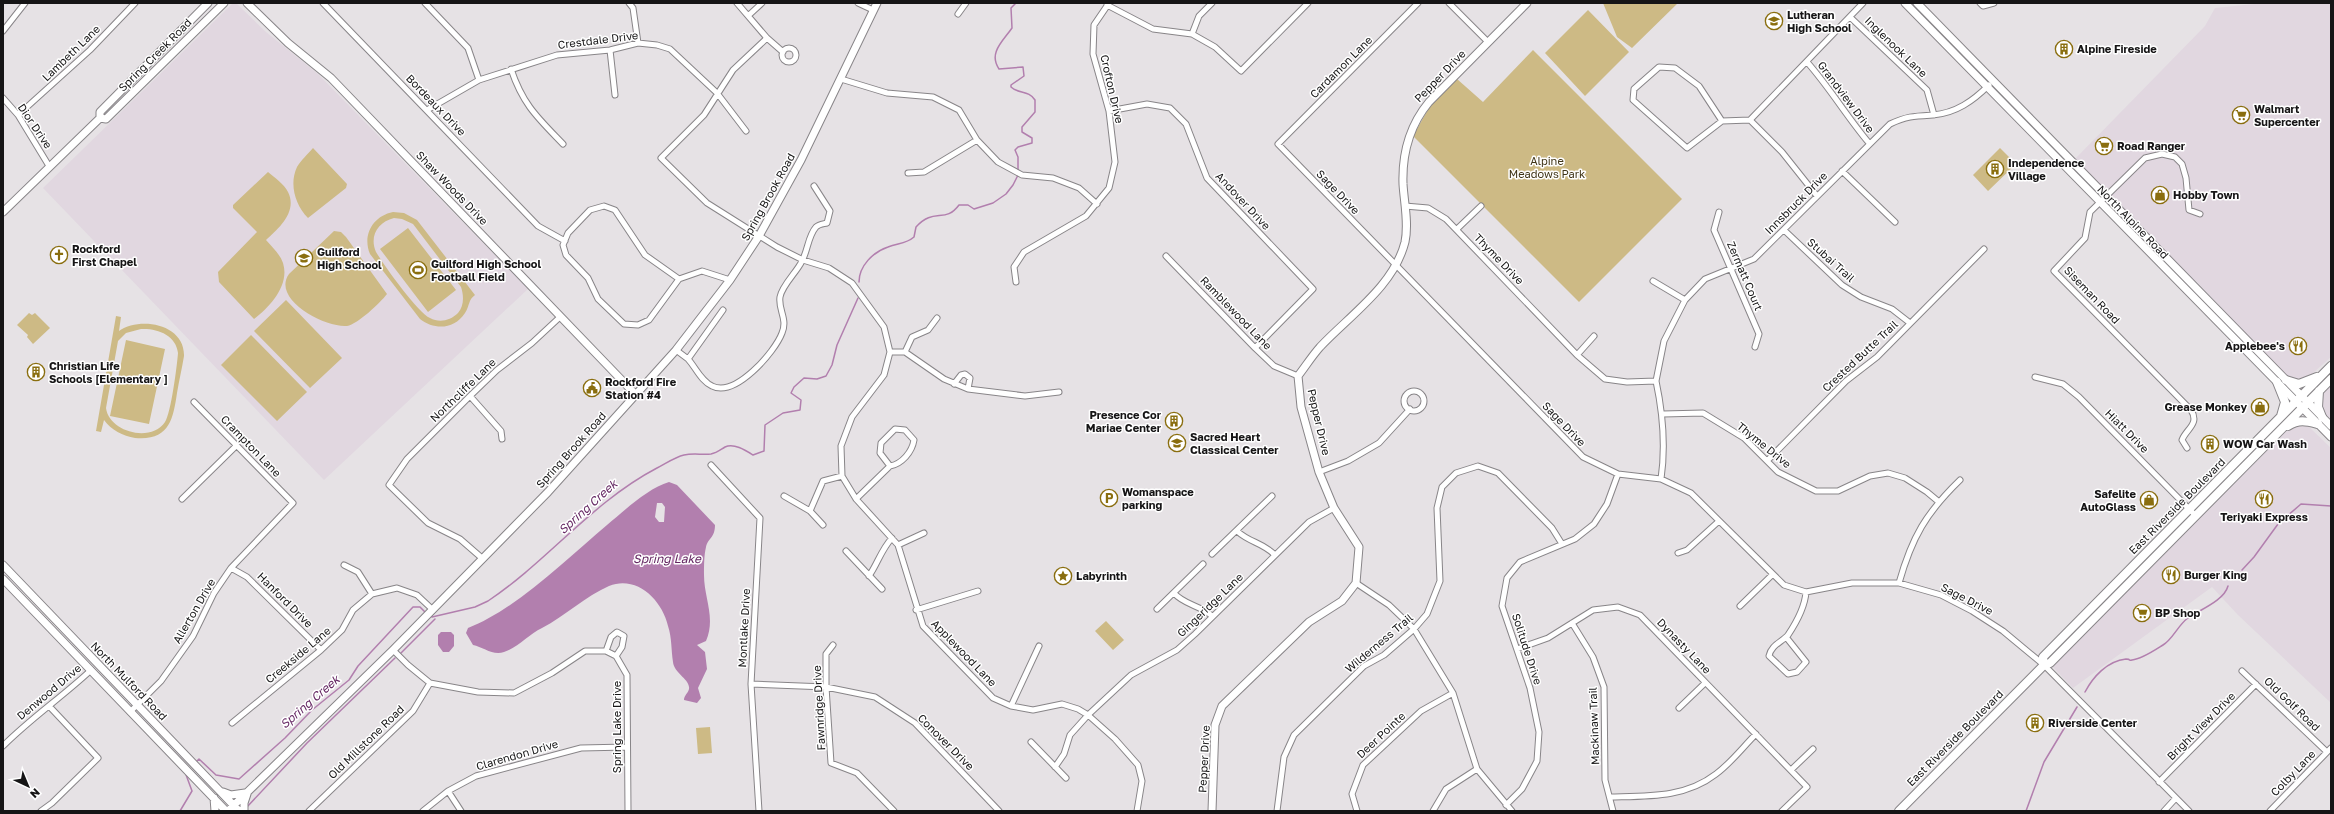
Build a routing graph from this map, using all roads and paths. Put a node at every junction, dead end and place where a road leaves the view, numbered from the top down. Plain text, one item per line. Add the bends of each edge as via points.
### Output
1 (25, 3) edge
2 (135, 3) edge
3 (208, 3) edge
4 (224, 3) edge
5 (247, 3) edge
6 (323, 3) edge
7 (425, 3) edge
8 (629, 3) edge
9 (737, 3) edge
10 (762, 3) edge
11 (858, 3) edge
12 (877, 3) edge
13 (966, 3) edge
14 (1212, 3) edge
15 (1308, 3) edge
16 (1418, 3) edge
17 (1449, 3) edge
18 (1527, 3) edge
19 (1863, 3) edge
20 (1905, 3) edge
21 (1917, 3) edge
22 (1980, 3) edge
23 (1994, 3) edge
24 (1108, 4) edge
25 (873, 10) junction
26 (958, 14) dead end
27 (748, 15) junction
28 (1850, 17) junction
29 (3, 30) edge
30 (1192, 34) junction
31 (767, 38) junction
32 (1488, 42) junction
33 (638, 44) junction
34 (610, 50) junction
35 (783, 52) dead end
36 (1807, 62) junction
37 (512, 69) junction
38 (479, 80) junction
39 (841, 80) junction
40 (1993, 82) junction
41 (1987, 88) junction
42 (717, 93) junction
43 (615, 94) dead end
44 (3, 98) edge
45 (427, 110) junction
46 (1108, 111) junction
47 (18, 115) junction
48 (1934, 115) junction
49 (100, 118) junction
50 (1750, 120) junction
51 (1722, 121) junction
52 (746, 131) dead end
53 (977, 140) junction
54 (563, 144) dead end
55 (1278, 144) joint
56 (1869, 144) junction
57 (49, 166) junction
58 (1842, 171) junction
59 (908, 173) dead end
60 (814, 186) dead end
61 (1817, 196) junction
62 (2106, 196) junction
63 (2099, 202) junction
64 (1097, 204) junction
65 (1405, 206) junction
66 (1481, 206) dead end
67 (3, 212) edge
68 (1719, 212) dead end
69 (2200, 214) dead end
70 (1895, 222) dead end
71 (1457, 229) junction
72 (1784, 230) junction
73 (759, 236) junction
74 (565, 241) junction
75 (1984, 249) dead end
76 (1166, 256) dead end
77 (803, 260) junction
78 (1394, 265) junction
79 (1732, 270) junction
80 (679, 279) junction
81 (730, 280) junction
82 (1653, 281) dead end
83 (1016, 282) dead end
84 (1685, 300) junction
85 (723, 310) dead end
86 (560, 317) junction
87 (938, 318) dead end
88 (1910, 323) junction
89 (1594, 336) dead end
90 (2247, 346) junction
91 (1755, 347) dead end
92 (1254, 348) junction
93 (676, 350) junction
94 (890, 352) junction
95 (905, 352) junction
96 (1577, 355) junction
97 (688, 359) junction
98 (2331, 366) edge
99 (2324, 373) junction
100 (1298, 376) junction
101 (2034, 377) dead end
102 (2331, 379) edge
103 (2286, 380) junction
104 (1656, 381) junction
105 (2277, 382) junction
106 (954, 384) junction
107 (968, 389) junction
108 (2319, 391) junction
109 (1059, 392) dead end
110 (636, 394) junction
111 (470, 396) junction
112 (2299, 399) junction
113 (194, 402) dead end
114 (2305, 405) junction
115 (1410, 410) dead end
116 (1662, 414) junction
117 (2280, 417) junction
118 (2320, 420) junction
119 (2331, 426) edge
120 (2279, 431) junction
121 (2331, 437) edge
122 (502, 439) dead end
123 (236, 446) junction
124 (2188, 448) dead end
125 (1767, 461) junction
126 (711, 465) dead end
127 (890, 466) junction
128 (1319, 472) junction
129 (1618, 474) junction
130 (842, 476) junction
131 (1661, 479) junction
132 (1960, 480) dead end
133 (784, 496) dead end
134 (1272, 496) dead end
135 (182, 499) dead end
136 (856, 499) junction
137 (1939, 502) junction
138 (293, 503) joint
139 (1334, 508) junction
140 (810, 511) junction
141 (2192, 512) junction
142 (1719, 521) junction
143 (822, 525) dead end
144 (1237, 530) junction
145 (924, 533) dead end
146 (892, 538) junction
147 (1562, 544) junction
148 (898, 545) junction
149 (846, 551) dead end
150 (1678, 552) dead end
151 (1212, 554) dead end
152 (1276, 555) junction
153 (483, 559) junction
154 (1203, 564) dead end
155 (3, 565) edge
156 (344, 565) dead end
157 (232, 568) junction
158 (1772, 574) junction
159 (869, 576) junction
160 (3, 579) edge
161 (1356, 583) junction
162 (1899, 583) junction
163 (882, 589) dead end
164 (978, 591) dead end
165 (1806, 592) junction
166 (1174, 593) junction
167 (372, 594) junction
168 (1740, 606) dead end
169 (1157, 609) dead end
170 (433, 610) junction
171 (916, 610) junction
172 (1212, 616) junction
173 (1572, 623) junction
174 (1414, 629) junction
175 (1786, 637) junction
176 (833, 645) dead end
177 (1039, 646) dead end
178 (1517, 649) junction
179 (321, 650) junction
180 (393, 650) junction
181 (606, 651) junction
182 (616, 656) junction
183 (2044, 665) junction
184 (90, 671) junction
185 (2242, 671) dead end
186 (430, 683) junction
187 (1706, 683) junction
188 (751, 684) junction
189 (2256, 684) junction
190 (826, 687) junction
191 (1453, 693) junction
192 (137, 705) junction
193 (50, 706) junction
194 (1011, 706) junction
195 (1679, 708) dead end
196 (130, 712) junction
197 (1088, 715) junction
198 (232, 723) dead end
199 (1756, 734) junction
200 (1031, 742) dead end
201 (3, 746) edge
202 (627, 747) junction
203 (1813, 749) dead end
204 (2329, 750) edge
205 (1055, 767) junction
206 (1476, 769) junction
207 (1791, 770) junction
208 (1066, 778) dead end
209 (2159, 782) junction
210 (219, 790) junction
211 (448, 791) junction
212 (248, 792) junction
213 (1610, 797) junction
214 (214, 798) junction
215 (2176, 798) junction
216 (1506, 805) junction
217 (237, 808) edge
218 (41, 811) edge
219 (216, 811) edge
220 (227, 811) edge
221 (244, 811) edge
222 (309, 811) edge
223 (422, 811) edge
224 (461, 811) edge
225 (628, 811) edge
226 (759, 811) edge
227 (894, 811) edge
228 (1000, 811) edge
229 (1137, 811) edge
230 (1212, 811) edge
231 (1277, 811) edge
232 (1357, 811) edge
233 (1432, 811) edge
234 (1512, 811) edge
235 (1613, 811) edge
236 (1782, 811) edge
237 (1898, 811) edge
238 (2164, 811) edge
239 (2189, 811) edge
240 (2270, 811) edge

1 - 29 street
2 - 47 street, Lambeth Lane via 90,50
3 - 49 street, Spring Creek Road via 100,112
4 - 49 street, Spring Creek Road via 106,119
5 - 86 street, Shaw Woods Drive via 288,43 331,78
6 - 45 street, Bordeaux Drive
7 - 38 street via 468,48
8 - 33 street via 633,8
9 - 27 street
10 - 27 street
11 - 25 street
12 - 25 street, Spring Brook Road
13 - 26 street
14 - 30 street via 1200,16
15 - 30 street via 1240,71 1215,47
16 - 55 street, Cardamon Lane
17 - 32 street
18 - 32 street, Pepper Drive
19 - 28 street
20 - 41 street, North Alpine Road
21 - 40 street, North Alpine Road
22 - 23 street via 1983,6
24 - 30 street via 1153,30
24 - 46 street, Crofton Drive via 1094,24 1093,54
25 - 39 street, Spring Brook Road
27 - 31 street
28 - 36 street
28 - 48 street, Inglenook Lane via 1926,90
31 - 35 street
31 - 42 street via 733,70
32 - 65 street, Pepper Drive via 1429,102 1416,119 1406,147 1403,183
33 - 34 street, Crestdale Drive
33 - 42 street, Crestdale Drive via 670,49
34 - 37 street, Crestdale Drive via 557,55
34 - 43 street
36 - 50 street
36 - 56 street, Grandview Drive via 1828,86 1846,116
37 - 38 street, Crestdale Drive
37 - 54 street via 519,91 529,108
38 - 45 street, Crestdale Drive
39 - 53 street via 887,93 933,97 959,110
39 - 73 street, Spring Brook Road
40 - 41 street, Innsbruck Drive
40 - 62 street, North Alpine Road
41 - 48 street, Innsbruck Drive via 1972,102
41 - 63 street, North Alpine Road
42 - 52 street, Crestdale Drive
42 - 73 street, Applewood Lane via 704,115 661,158 707,203
44 - 47 street, Dior Drive
45 - 74 street, Bordeaux Drive via 533,220 549,234
46 - 64 street, Crofton Drive via 1115,162 1109,188
46 - 92 street, Andover Drive via 1147,104 1170,108 1186,124 1207,178 1313,289
47 - 57 street, Dior Drive
48 - 56 street, Innsbruck Drive via 1914,115 1900,119 1890,124
49 - 57 street, Spring Creek Road
50 - 51 street
50 - 61 street via 1782,152
51 - 51 street via 1699,86 1675,68 1659,67 1634,89 1633,100 1686,148
53 - 59 street via 924,172
53 - 64 street via 998,162 1021,174 1053,178 1079,188
55 - 78 street, Sage Drive
56 - 58 street, Innsbruck Drive
57 - 67 street, Spring Creek Road
58 - 61 street, Innsbruck Drive
58 - 70 street
60 - 77 street via 830,211 827,223 818,225 812,232
61 - 72 street, Innsbruck Drive
62 - 63 street, Siseman Road
62 - 69 street, Siseman Road via 2145,158 2162,154 2175,158 2182,164 2186,178 2188,210
62 - 90 street, North Alpine Road
63 - 90 street, North Alpine Road
63 - 124 street, Siseman Road via 2088,216 2085,238 2054,271 2191,410 2194,423 2182,440
64 - 83 street, Crofton Drive via 1086,216 1024,252 1014,267
65 - 71 street, Thyme Drive via 1420,206 1434,210
65 - 78 street, Pepper Drive via 1405,241
66 - 71 street
68 - 79 street, Zermatt Court via 1714,230
71 - 96 street, Thyme Drive
72 - 79 street, Innsbruck Drive via 1754,259
72 - 88 street, Stubai Trail via 1842,285 1861,297 1892,309
73 - 77 street, Applewood Lane
73 - 81 street, Spring Brook Road
74 - 80 street via 568,233 590,210 604,206 615,210 645,255
74 - 80 street via 563,245 566,255 588,278 598,299 624,324 638,326 649,320
75 - 88 street, Crested Butte Trail
76 - 92 street, Ramblewood Lane
77 - 94 street, Applewood Lane via 829,268 852,283 884,327
77 - 97 street via 780,297 780,308 785,320 782,333 767,357 751,373 732,386 721,389 704,381
78 - 100 street, Pepper Drive via 1378,289 1319,348
78 - 129 street, Sage Drive via 1583,457
79 - 84 street, Innsbruck Drive via 1705,279
79 - 91 street, Zermatt Court via 1759,334
80 - 81 street via 702,271
81 - 93 street, Spring Brook Road
82 - 84 street
84 - 104 street, Innsbruck Drive via 1664,341
85 - 97 street
86 - 110 street, Shaw Woods Drive
86 - 111 street, Northcliffe Lane
87 - 95 street via 928,330 912,337
88 - 125 street, Crested Butte Trail via 1878,357 1846,381
89 - 96 street
90 - 103 street, North Alpine Road
90 - 105 street, North Alpine Road
92 - 100 street, Ramblewood Lane via 1274,366
93 - 97 street
93 - 110 street, Spring Brook Road
94 - 95 street
94 - 130 street, Applewood Lane via 884,375 852,417 840,446
95 - 106 street
96 - 104 street, Thyme Drive via 1605,379 1627,382
98 - 99 main road, East Riverside Boulevard
99 - 103 main road via 2308,382 2298,384
99 - 112 main road, East Riverside Boulevard
100 - 128 street, Pepper Drive via 1301,407
101 - 141 street, Hiatt Drive via 2062,384 2079,397
102 - 108 main road, East Riverside Boulevard
103 - 112 street, North Alpine Road
104 - 116 street, Innsbruck Drive
105 - 112 street, North Alpine Road
105 - 117 main road via 2285,402
106 - 107 street
106 - 107 street via 965,374 970,378
107 - 109 street via 1025,396
108 - 114 main road, East Riverside Boulevard
108 - 118 main road
110 - 153 street, Spring Brook Road via 548,492
111 - 122 street via 501,431
111 - 153 street, Northcliffe Lane via 407,459 389,485 428,523 460,539
112 - 114 street, North Alpine Road
112 - 117 main road, East Riverside Boulevard
113 - 123 street, Crampton Lane
114 - 118 street, North Alpine Road
114 - 120 main road, East Riverside Boulevard
115 - 128 street via 1379,443 1348,461
116 - 125 street, Thyme Drive via 1703,413 1744,438
116 - 131 street, Innsbruck Drive via 1665,452
117 - 141 main road, East Riverside Boulevard
118 - 119 street, North Alpine Road
118 - 120 main road via 2296,421
118 - 121 street, North Alpine Road
120 - 141 main road, East Riverside Boulevard
123 - 135 street
123 - 138 street, Crampton Lane
125 - 137 street, Thyme Drive via 1778,472 1816,491 1838,491 1870,476 1888,473 1904,478
126 - 188 street, Montlake Drive via 760,518
127 - 127 street via 900,462 913,446 914,440 905,430 895,429 881,442 880,453
127 - 136 street
128 - 139 street, Pepper Drive
129 - 131 street, Sage Drive
129 - 147 street, Solitude Drive via 1607,504 1594,524 1575,539
130 - 136 street, Applewood Lane
130 - 140 street via 823,481
131 - 142 street, Sage Drive via 1691,492
132 - 137 street
133 - 140 street
134 - 144 street
136 - 146 street, Applewood Lane
137 - 162 street via 1921,525 1905,561
138 - 157 street, Allerton Drive
139 - 152 street, Gingeridge Lane via 1309,522
139 - 161 street, Pepper Drive via 1359,547
140 - 143 street
141 - 183 main road, East Riverside Boulevard via 2050,663
142 - 150 street via 1687,550
142 - 158 street, Sage Drive
144 - 151 street
144 - 152 street via 1252,542 1266,546
145 - 148 street
146 - 148 street, Applewood Lane
146 - 159 street via 882,549 878,564
147 - 174 street, Wilderness Trail via 1552,528 1498,473 1478,466 1456,473 1442,487 1437,508 1440,581 1427,614
147 - 178 street, Solitude Drive via 1520,562 1507,578 1502,606
148 - 171 street, Applewood Lane
149 - 159 street
152 - 172 street, Gingeridge Lane
153 - 170 street, Spring Brook Road
154 - 166 street
155 - 192 street, North Mulford Road
156 - 167 street via 358,572
157 - 179 street, Hanford Drive via 247,577
157 - 192 street, Allerton Drive via 214,592 194,636 161,682
158 - 165 street, Sage Drive via 1784,585
158 - 168 street
159 - 163 street
160 - 184 street, North Mulford Road
161 - 174 street via 1389,605
161 - 230 street, Pepper Drive via 1342,601 1309,622 1222,706 1215,725
162 - 165 street, Sage Drive via 1852,583
162 - 183 street, Sage Drive via 1941,595 1972,610
164 - 171 street
165 - 175 street via 1805,602
166 - 169 street
166 - 172 street via 1182,601 1202,608
167 - 170 street, Creekside Lane via 397,588 417,595
167 - 179 street, Creekside Lane via 353,610 342,630
170 - 180 street, Spring Brook Road
171 - 194 street, Applewood Lane via 928,632 993,698
172 - 197 street, Gingeridge Lane via 1177,650 1132,675
173 - 178 street, Dynasty Lane via 1548,638
173 - 187 street, Dynasty Lane via 1593,610 1618,607 1640,615
173 - 213 street, Mackinaw Trail via 1593,658 1604,687 1605,780
174 - 191 street
174 - 231 street, Wilderness Trail via 1384,655 1364,666 1294,735 1284,756
175 - 175 street via 1775,646 1770,656 1788,674 1797,672 1806,662
176 - 190 street, Fawnridge Drive via 826,654
177 - 194 street
178 - 216 street, Solitude Drive via 1530,688 1539,732 1537,761 1522,789
179 - 198 street, Creekside Lane
180 - 186 street
180 - 212 street, Spring Brook Road
181 - 182 street
181 - 182 street via 611,638 617,632 624,636 622,647
181 - 186 street via 585,651 552,673 514,693 478,692
182 - 202 street, Spring Lake Drive via 627,675
183 - 209 street, Sage Drive
183 - 237 main road, East Riverside Boulevard
184 - 193 street, Denwood Drive
184 - 196 street, North Mulford Road
185 - 189 street, Old Golf Road
186 - 222 street, Old Millstone Road via 413,711
187 - 195 street
187 - 199 street, Dynasty Lane
188 - 190 street, Conover Drive
188 - 226 street, Montlake Drive
189 - 204 street, Old Golf Road
189 - 209 street, Bright View Drive
190 - 227 street, Fawnridge Drive via 832,763 857,774
190 - 228 street, Conover Drive via 875,697 915,723
191 - 206 street
191 - 232 street, Deer Pointe via 1421,711 1362,765 1352,794
192 - 196 street, Allerton Drive
192 - 210 street, North Mulford Road
193 - 201 street, Denwood Drive via 28,721
193 - 218 street via 98,758
194 - 197 street, Applewood Lane via 1032,710 1062,704
196 - 214 street, North Mulford Road
197 - 205 street, Gingeridge Lane via 1070,735 1064,754
197 - 229 street, Applewood Lane via 1115,739 1138,765 1142,781
199 - 207 street, Dynasty Lane
199 - 213 street via 1716,774 1686,791 1663,796
200 - 205 street
202 - 211 street, Clarendon Drive via 581,748 556,753 476,776
202 - 225 street, Spring Lake Drive
203 - 207 street
204 - 240 street, Colby Lane
205 - 208 street
206 - 216 street
206 - 233 street via 1446,789
207 - 236 street, Dynasty Lane via 1808,787
209 - 215 street, Sage Drive
210 - 212 street via 231,795
210 - 217 street, North Mulford Road
211 - 223 street, Clarendon Drive
211 - 224 street
212 - 217 street, Spring Brook Road
212 - 221 street
213 - 235 street, Mackinaw Trail
214 - 219 street
214 - 220 street, North Mulford Road
215 - 238 street
215 - 239 street, Sage Drive
216 - 234 street
217 - 220 street, Spring Brook Road

